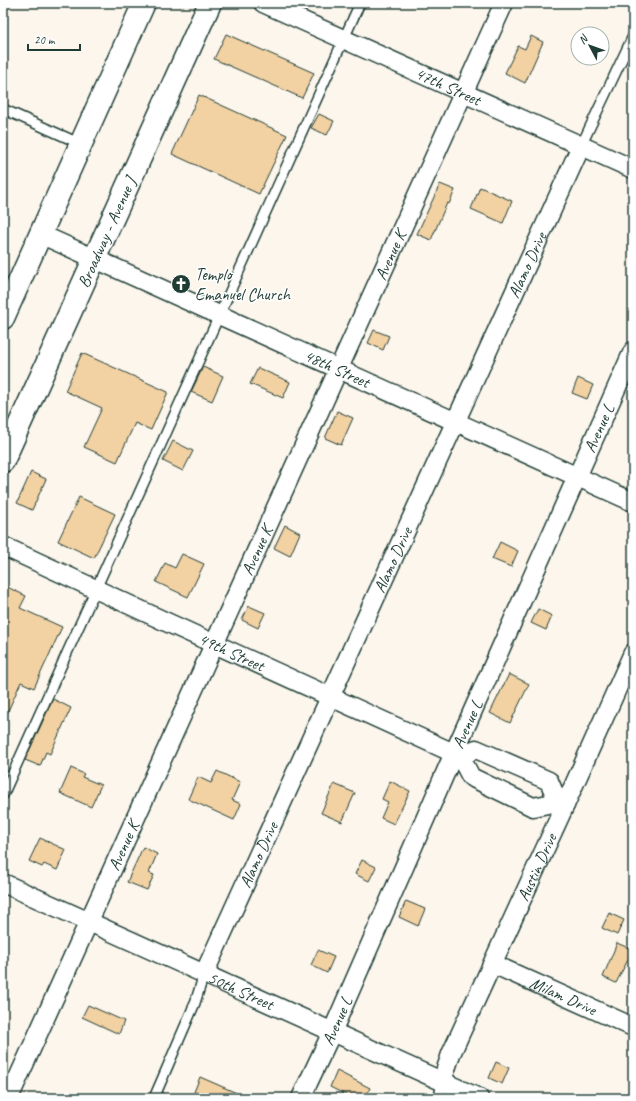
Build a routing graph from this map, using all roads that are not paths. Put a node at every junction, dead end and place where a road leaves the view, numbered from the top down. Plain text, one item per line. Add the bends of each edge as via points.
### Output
1 (144, 3) edge
2 (210, 3) edge
3 (263, 3) edge
4 (360, 3) edge
5 (504, 3) edge
6 (633, 36) edge
7 (343, 39) junction
8 (463, 93) junction
9 (3, 109) edge
10 (81, 144) junction
11 (581, 146) junction
12 (633, 169) edge
13 (40, 234) junction
14 (94, 259) junction
15 (219, 315) junction
16 (3, 318) edge
17 (633, 351) edge
18 (338, 369) junction
19 (455, 422) junction
20 (3, 462) edge
21 (577, 477) junction
22 (633, 502) edge
23 (3, 546) edge
24 (96, 588) junction
25 (214, 644) junction
26 (633, 653) edge
27 (330, 697) junction
28 (457, 754) junction
29 (3, 795) edge
30 (562, 803) junction
31 (3, 883) edge
32 (88, 922) junction
33 (493, 964) junction
34 (204, 974) junction
35 (633, 1027) edge
36 (332, 1032) junction
37 (441, 1090) edge
38 (9, 1098) edge
39 (154, 1098) edge
40 (301, 1098) edge
41 (479, 1098) edge

1 - 10 main road
2 - 14 main road, Broadway - Avenue J
3 - 7 street, 47th Street
4 - 7 lane
5 - 8 street, Avenue K
6 - 11 lane
7 - 8 street, 47th Street
7 - 15 lane
8 - 11 street, 47th Street
8 - 18 street, Avenue K
9 - 10 lane
10 - 13 main road
11 - 12 street, 47th Street
11 - 19 street, Alamo Drive
13 - 14 street, 48th Street
13 - 16 main road
14 - 15 street, 48th Street
14 - 20 main road, Broadway - Avenue J
15 - 18 street, 48th Street
15 - 24 lane
17 - 21 street, Avenue L
18 - 19 street, 48th Street
18 - 25 street, Avenue K
19 - 21 street, 48th Street
19 - 27 street, Alamo Drive
21 - 22 street, 48th Street
21 - 28 street, Avenue L
23 - 24 street, 49th Street
24 - 25 street, 49th Street
24 - 29 lane
25 - 27 street, 49th Street
25 - 32 street, Avenue K
26 - 30 street, Austin Drive
27 - 28 street, 49th Street
27 - 34 street, Alamo Drive
28 - 30 street via 476,749 549,782
28 - 30 street via 471,777 533,807
28 - 36 street, Avenue L
30 - 33 street, Austin Drive
31 - 32 street, 50th Street
32 - 34 street, 50th Street
32 - 38 street, Avenue K
33 - 35 street, Milam Drive
33 - 37 street, Austin Drive via 451,1054
34 - 36 street, 50th Street
34 - 39 lane via 195,1003
36 - 37 street, 50th Street
36 - 40 street, Avenue L
37 - 41 street, 50th Street

